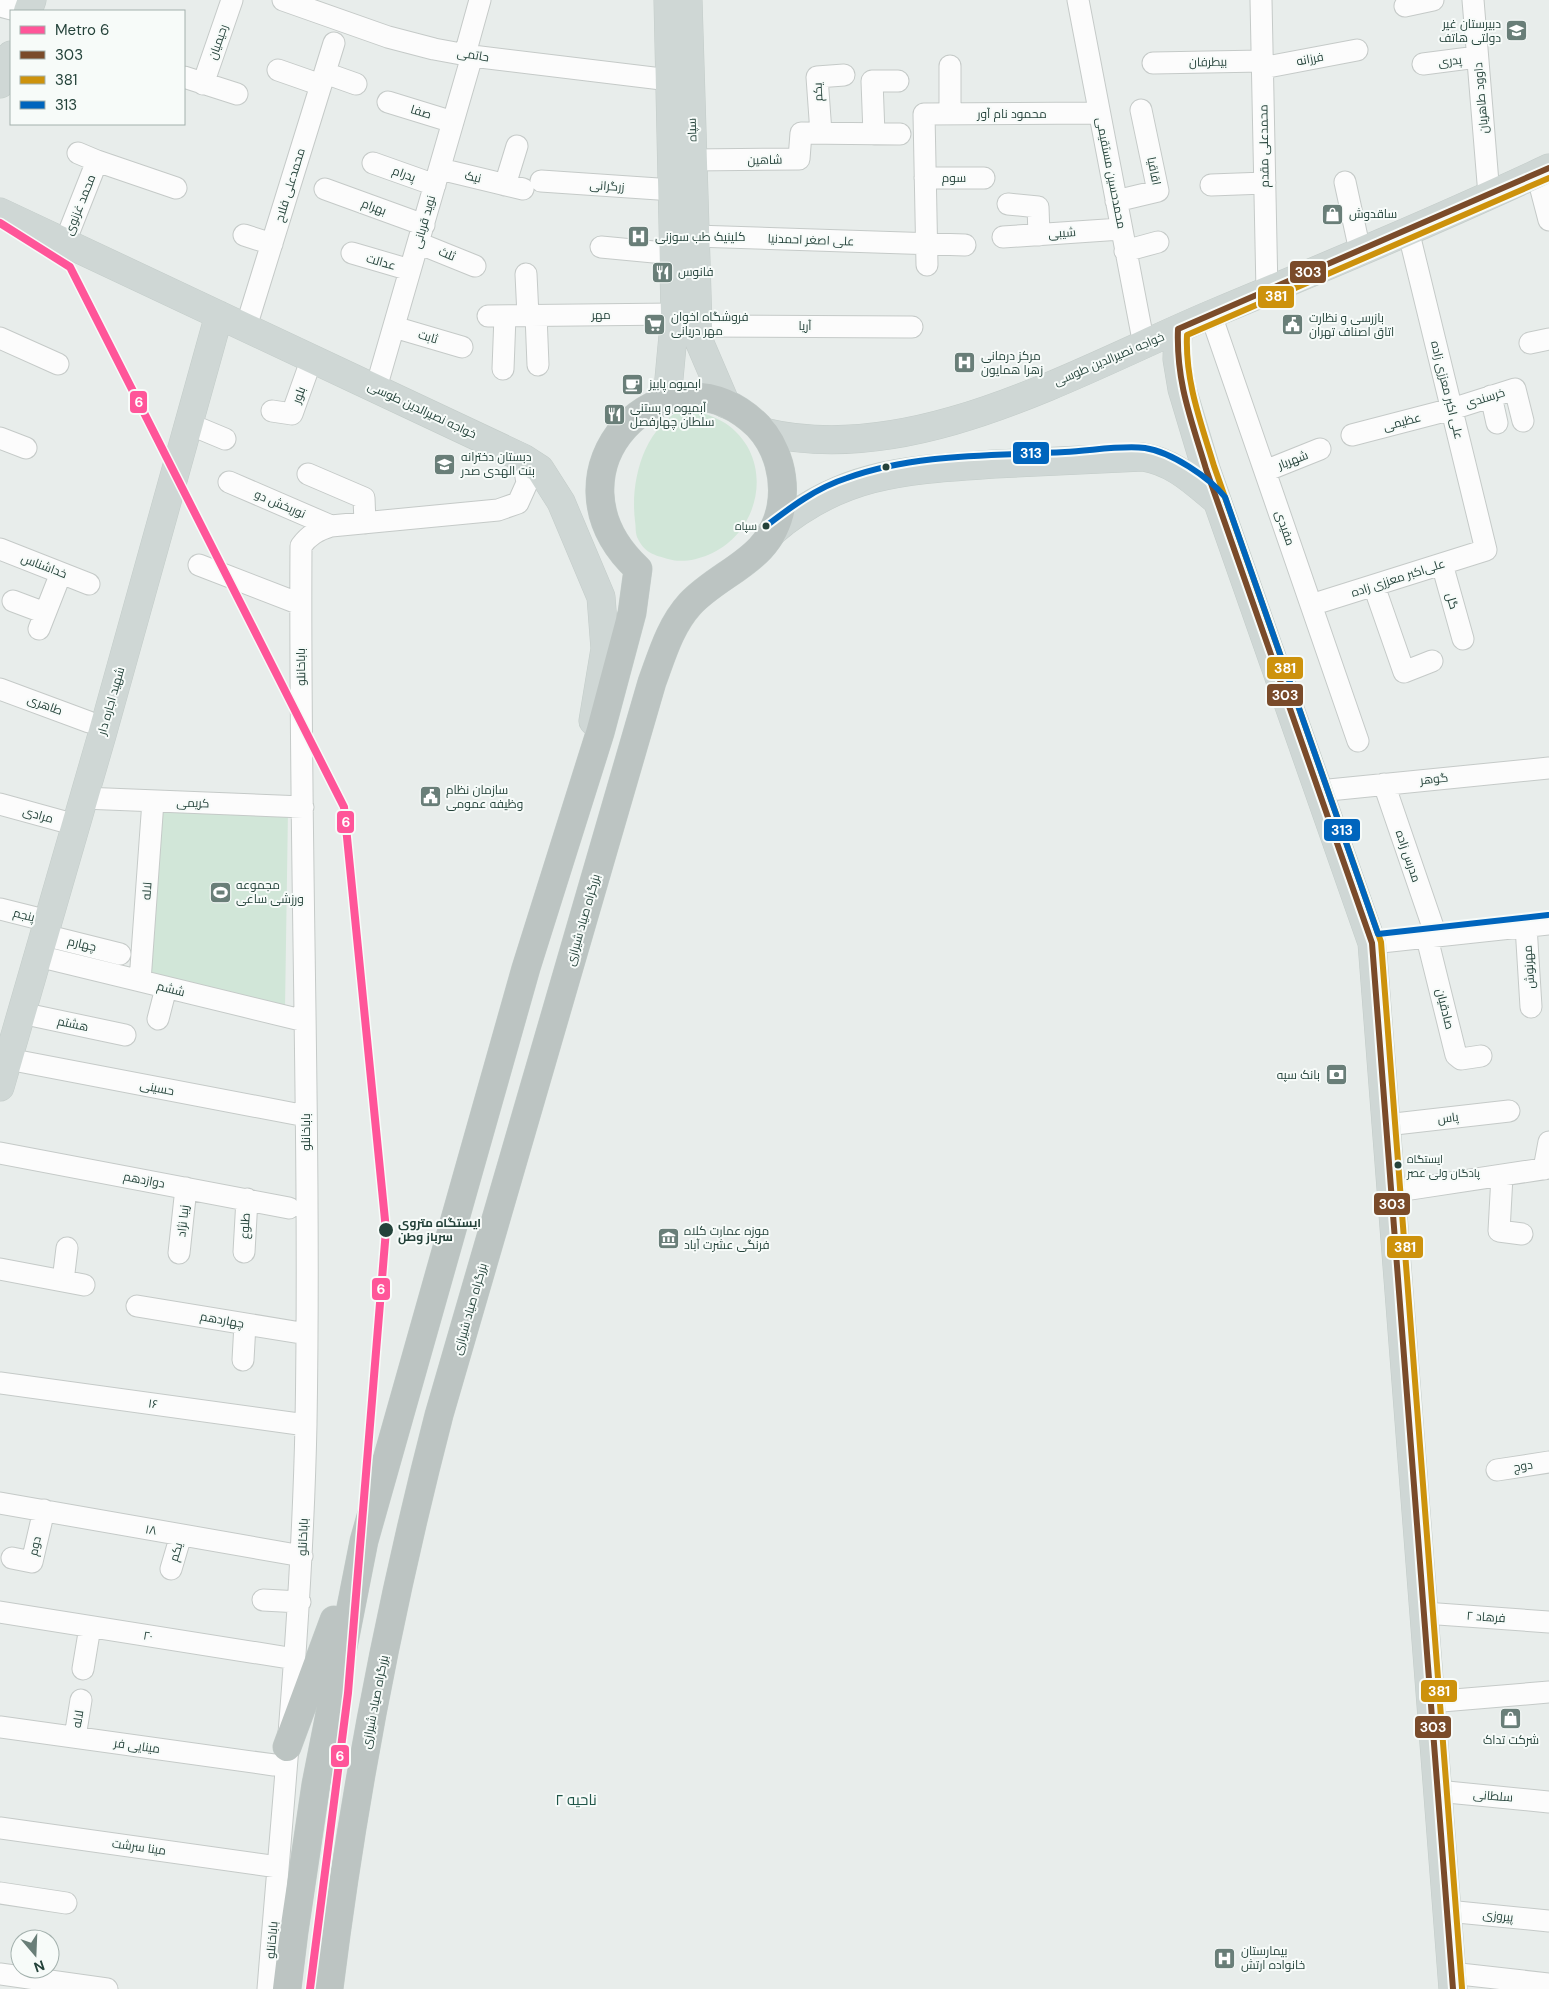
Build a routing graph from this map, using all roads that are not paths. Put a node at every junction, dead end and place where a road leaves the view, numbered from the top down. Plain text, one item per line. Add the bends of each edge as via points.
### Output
1 (232, 0) edge
2 (283, 0) edge
3 (480, 0) edge
4 (668, 0) edge
5 (688, 0) edge
6 (1078, 0) edge
7 (1261, 0) edge
8 (1433, 0) edge
9 (1472, 0) edge
10 (0, 6) edge
11 (1405, 6) dead end
12 (15, 10) edge
13 (334, 42) dead end
14 (1357, 50) dead end
15 (469, 55) junction
16 (1477, 57) junction
17 (10, 58) edge
18 (1154, 63) dead end
19 (1423, 64) dead end
20 (1262, 65) junction
21 (950, 66) dead end
22 (278, 70) dead end
23 (844, 75) dead end
24 (323, 79) junction
25 (670, 80) junction
26 (193, 81) edge
27 (898, 81) dead end
28 (0, 84) edge
29 (356, 84) dead end
30 (237, 94) dead end
31 (388, 102) dead end
32 (1141, 110) dead end
33 (1100, 113) junction
34 (950, 114) junction
35 (453, 122) junction
36 (821, 133) junction
37 (874, 134) junction
38 (900, 134) dead end
39 (517, 146) dead end
40 (692, 160) junction
41 (373, 163) dead end
42 (1543, 171) edge
43 (437, 177) junction
44 (925, 178) junction
45 (984, 178) dead end
46 (1345, 182) dead end
47 (1265, 184) junction
48 (523, 185) junction
49 (1211, 186) dead end
50 (176, 188) dead end
51 (325, 189) dead end
52 (673, 190) junction
53 (1489, 195) junction
54 (1116, 201) junction
55 (1008, 204) dead end
56 (0, 212) edge
57 (1549, 220) edge
58 (1122, 229) junction
59 (1408, 230) junction
60 (421, 234) junction
61 (244, 235) dead end
62 (1039, 235) junction
63 (695, 236) junction
64 (1003, 237) dead end
65 (65, 242) junction
66 (1158, 242) dead end
67 (272, 244) junction
68 (965, 245) dead end
69 (601, 247) dead end
70 (1125, 251) junction
71 (1360, 251) junction
72 (352, 253) dead end
73 (674, 254) junction
74 (927, 254) junction
75 (475, 266) dead end
76 (410, 270) junction
77 (526, 274) dead end
78 (1267, 292) junction
79 (220, 315) junction
80 (1211, 315) junction
81 (532, 316) junction
82 (686, 320) junction
83 (246, 327) junction
84 (394, 327) junction
85 (912, 327) dead end
86 (1178, 329) junction
87 (0, 338) edge
88 (1144, 346) junction
89 (462, 347) dead end
90 (312, 358) junction
91 (58, 364) dead end
92 (538, 365) dead end
93 (502, 369) dead end
94 (376, 388) junction
95 (1490, 396) junction
96 (667, 400) junction
97 (726, 404) junction
98 (1452, 409) junction
99 (272, 412) dead end
100 (1522, 421) dead end
101 (1497, 423) dead end
102 (189, 424) junction
103 (764, 432) junction
104 (1352, 435) dead end
105 (0, 438) edge
106 (224, 439) dead end
107 (26, 448) dead end
108 (1320, 449) dead end
109 (524, 458) junction
110 (1265, 471) junction
111 (308, 474) dead end
112 (229, 482) dead end
113 (1217, 501) junction
114 (365, 523) junction
115 (331, 526) junction
116 (771, 533) junction
117 (0, 549) edge
118 (1486, 550) joint
119 (1442, 564) junction
120 (199, 565) dead end
121 (61, 573) junction
122 (89, 584) dead end
123 (1374, 586) junction
124 (13, 601) dead end
125 (300, 604) junction
126 (1311, 605) junction
127 (1463, 639) dead end
128 (1432, 661) dead end
129 (0, 689) edge
130 (90, 722) dead end
131 (1358, 741) dead end
132 (1549, 768) edge
133 (1384, 784) junction
134 (581, 786) junction
135 (1319, 791) junction
136 (84, 798) junction
137 (153, 801) junction
138 (0, 804) edge
139 (302, 807) junction
140 (76, 825) junction
141 (0, 909) edge
142 (1549, 924) edge
143 (1526, 926) junction
144 (1433, 933) junction
145 (43, 937) junction
146 (1372, 943) junction
147 (120, 954) dead end
148 (140, 981) junction
149 (166, 988) junction
150 (1532, 1007) dead end
151 (158, 1019) dead end
152 (305, 1021) junction
153 (13, 1022) edge
154 (125, 1035) dead end
155 (1481, 1056) dead end
156 (8, 1060) junction
157 (0, 1087) edge
158 (1509, 1110) dead end
159 (306, 1116) junction
160 (1386, 1125) junction
161 (1549, 1142) edge
162 (0, 1152) edge
163 (1547, 1168) edge
164 (1502, 1176) junction
165 (186, 1188) junction
166 (1391, 1192) junction
167 (247, 1200) junction
168 (289, 1208) dead end
169 (1522, 1234) dead end
170 (67, 1248) dead end
171 (244, 1252) dead end
172 (179, 1253) dead end
173 (0, 1269) edge
174 (63, 1281) junction
175 (84, 1285) dead end
176 (138, 1306) dead end
177 (245, 1324) junction
178 (307, 1334) junction
179 (243, 1360) dead end
180 (0, 1383) edge
181 (306, 1425) junction
182 (1549, 1462) edge
183 (1497, 1470) dead end
184 (0, 1502) edge
185 (44, 1510) junction
186 (181, 1535) junction
187 (364, 1541) junction
188 (302, 1556) junction
189 (12, 1558) dead end
190 (171, 1569) dead end
191 (263, 1600) dead end
192 (300, 1602) junction
193 (0, 1612) edge
194 (1424, 1613) junction
195 (1549, 1622) edge
196 (90, 1627) junction
197 (296, 1659) junction
198 (83, 1669) dead end
199 (1549, 1692) edge
200 (81, 1700) dead end
201 (1430, 1702) junction
202 (0, 1727) edge
203 (75, 1737) junction
204 (280, 1756) junction
205 (1438, 1791) junction
206 (1549, 1802) edge
207 (0, 1828) edge
208 (278, 1867) junction
209 (0, 1894) edge
210 (66, 1903) dead end
211 (1447, 1911) junction
212 (1549, 1921) edge
213 (0, 1974) edge
214 (1452, 1981) edge
215 (1549, 1984) edge
216 (107, 1989) edge
217 (268, 1989) edge
218 (288, 1989) edge
219 (330, 1989) edge

1 - 26 street, رحیمیان
2 - 15 street, حاتمی via 388,37
3 - 15 street, نوید قربانی
4 - 25 main road, سپاه
5 - 40 main road, سپاه
6 - 33 street, محمدحسین مستقیمی
7 - 20 street, محمدعلی مقدم
8 - 11 street
9 - 16 street, داوود طاهریان
10 - 12 street
13 - 24 street, محمدعلی فلاح
14 - 20 street, فرزانه
15 - 25 street, حاتمی
15 - 35 street, نوید قربانی
16 - 19 street, پدری
16 - 53 street, داوود طاهریان
17 - 28 main road
18 - 20 street, بیطرفان
20 - 47 street, محمدعلی مقدم
21 - 34 street
22 - 24 street
23 - 36 street, یکم via 817,77
24 - 29 street
24 - 67 street, محمدعلی فلاح
25 - 52 main road, سپاه
26 - 30 street
27 - 37 street via 872,81
31 - 35 street, صفا
32 - 54 street, اقاقیا via 1158,191
33 - 34 street, محمود نام آور
33 - 54 street, محمدحسین مستقیمی
34 - 44 street, محمود نام آور via 924,114
35 - 43 street, نوید قربانی
36 - 37 street, شاهین
36 - 40 street, شاهین via 801,133 799,159
37 - 38 street, شاهین
39 - 48 street
40 - 63 main road, سپاه
41 - 43 street, پدرام
42 - 53 main road, خواجه نصیرالدین طوسی
42 - 57 street
43 - 48 street, نیک
43 - 60 street, نوید قربانی
44 - 45 street, سوم
44 - 74 street
46 - 71 street
47 - 49 street
47 - 78 street, محمدعلی مقدم
48 - 52 street, زرگرانی
50 - 65 street, محمد غزنوی via 88,157
51 - 60 street, بهرام
52 - 73 main road, سپاه
53 - 59 main road, خواجه نصیرالدین طوسی
54 - 58 street, محمدحسین مستقیمی
55 - 62 street via 1038,207
56 - 65 main road, خواجه نصیرالدین طوسی
58 - 62 street, شیبی
58 - 70 street, محمدحسین مستقیمی
59 - 71 main road, خواجه نصیرالدین طوسی
59 - 98 street, علی اکبر معززی زاده
60 - 75 street, ثلث
60 - 76 street, نوید قربانی
61 - 67 street
62 - 64 street, شیبی
63 - 74 street, علی اصغر احمدنیا
63 - 82 main road, سپاه
65 - 79 main road, خواجه نصیرالدین طوسی
66 - 70 street
67 - 83 street, محمدعلی فلاح
68 - 74 street, علی اصغر احمدنیا
69 - 73 street
70 - 88 street, محمدحسین مستقیمی
71 - 78 main road, خواجه نصیرالدین طوسی
72 - 76 street, عدالت
73 - 82 main road, سپاه
76 - 84 street, نوید قربانی
77 - 81 street
78 - 80 main road, خواجه نصیرالدین طوسی
79 - 83 main road, خواجه نصیرالدین طوسی
79 - 102 main road, شهید اجاره دار
80 - 86 main road, خواجه نصیرالدین طوسی
80 - 110 street, مفیدی
81 - 82 street, مهر
81 - 92 street
81 - 93 street, مهر via 497,316
82 - 85 street, آریا
82 - 96 main road, سپاه
82 - 97 main road, سپاه via 699,341
83 - 90 main road, خواجه نصیرالدین طوسی
84 - 89 street, ثابت
84 - 94 street, نوید قربانی
86 - 88 main road, خواجه نصیرالدین طوسی
86 - 113 main road via 1177,359 1182,389
87 - 91 street
88 - 103 main road, خواجه نصیرالدین طوسی via 970,417 863,440 796,439
90 - 94 main road, خواجه نصیرالدین طوسی
90 - 99 street, بلور via 292,414
94 - 109 main road, خواجه نصیرالدین طوسی
95 - 98 street, خرسندی
95 - 100 street, خرسندی via 1515,389
95 - 101 street
96 - 97 highway, بزرگراه صیاد شیرازی via 697,397
96 - 134 highway, بزرگراه صیاد شیرازی via 642,411 622,428 607,450 600,476 600,504 609,531 623,555 638,569 632,613 600,733
97 - 103 highway, بزرگراه صیاد شیرازی via 747,416
98 - 104 street, عظیمی
98 - 118 street, علی اکبر معززی زاده
102 - 106 street
102 - 136 main road, شهید اجاره دار
103 - 116 highway, بزرگراه صیاد شیرازی via 777,456 782,482 781,508
105 - 107 street
108 - 110 street, شهریار
109 - 114 street, باباخانلو via 527,483 518,502 498,510
109 - 134 main road, خواجه نصیرالدین طوسی via 540,469 561,502 601,596 605,649
110 - 126 street, مفیدی
111 - 114 street via 364,498
112 - 115 street, نوربخش دو
113 - 116 main road via 1178,469 1161,460 1143,457 914,469 869,478 834,492 791,516
113 - 135 main road
114 - 115 street, باباخانلو
115 - 125 street, باباخانلو via 318,530 301,546
116 - 219 highway, بزرگراه صیاد شیرازی via 740,568 700,594 678,620 652,682 439,1415 408,1536 342,1888
117 - 121 street, خداشناس
118 - 119 street, علی‌اکبر معززی زاده
119 - 123 street, علی‌اکبر معززی زاده
119 - 127 street, گل
120 - 125 street
121 - 122 street, خداشناس
121 - 124 street via 42,621
123 - 126 street, علی‌اکبر معززی زاده
123 - 128 street via 1404,672
125 - 139 street, باباخانلو
126 - 131 street, مفیدی
129 - 130 street, طاهری
132 - 133 street, گوهر
133 - 135 street, گوهر
133 - 144 street, مدرس زاده
134 - 187 highway via 526,968
135 - 146 main road
136 - 137 street, کریمی
136 - 140 main road, شهید اجاره دار
137 - 139 street, کریمی
137 - 148 street, لاله
138 - 140 street, مرادی
139 - 152 street, باباخانلو
140 - 145 main road, شهید اجاره دار
141 - 145 street, پنجم
142 - 143 street
143 - 144 street
143 - 150 street, مهرنوش
144 - 146 street
144 - 155 street, صادقیان via 1456,1055 1461,1059
145 - 147 street, چهارم
145 - 148 street, ششم
145 - 153 main road, شهید اجاره دار
146 - 160 main road
148 - 149 street, ششم
149 - 151 street
149 - 152 street, ششم
152 - 159 street, باباخانلو
153 - 154 street, هشتم
153 - 156 main road, شهید اجاره دار
156 - 157 main road, شهید اجاره دار
156 - 159 street, حسینی
158 - 160 street, پاس
159 - 178 street, باباخانلو
160 - 166 main road
161 - 163 street
162 - 165 street, دوازدهم
163 - 164 street
164 - 166 street
164 - 169 street via 1499,1231
165 - 167 street, دوازدهم
165 - 172 street, زیبا نژاد
166 - 194 main road
167 - 168 street, دوازدهم
167 - 171 street, طلوع
170 - 174 street
173 - 174 street
174 - 175 street
176 - 177 street, چهاردهم
177 - 178 street, چهاردهم
177 - 179 street
178 - 181 street, باباخانلو
180 - 181 street, ۱۶
181 - 188 street, باباخانلو
182 - 183 street, دوج
184 - 185 street, ۱۸
185 - 186 street, ۱۸
185 - 189 street, دوم via 32,1562
186 - 188 street, ۱۸
186 - 190 street, یکم
187 - 204 highway
187 - 218 highway via 315,1792
188 - 192 street, باباخانلو
191 - 192 street
192 - 197 street, باباخانلو
193 - 196 street, ۲۰
194 - 195 street, فرهاد ۲
194 - 201 main road
196 - 197 street, ۲۰
196 - 198 street
197 - 204 street, باباخانلو
199 - 201 street
200 - 203 street, لاله
201 - 205 main road
202 - 203 street, مینایی فر
203 - 204 street, مینایی فر
204 - 208 street, باباخانلو
205 - 206 street, سلطانی
205 - 211 main road
207 - 208 street, مینا سرشت
208 - 217 street, باباخانلو
209 - 210 street
211 - 212 street, پیروزی
211 - 214 main road
213 - 216 street
214 - 215 street

